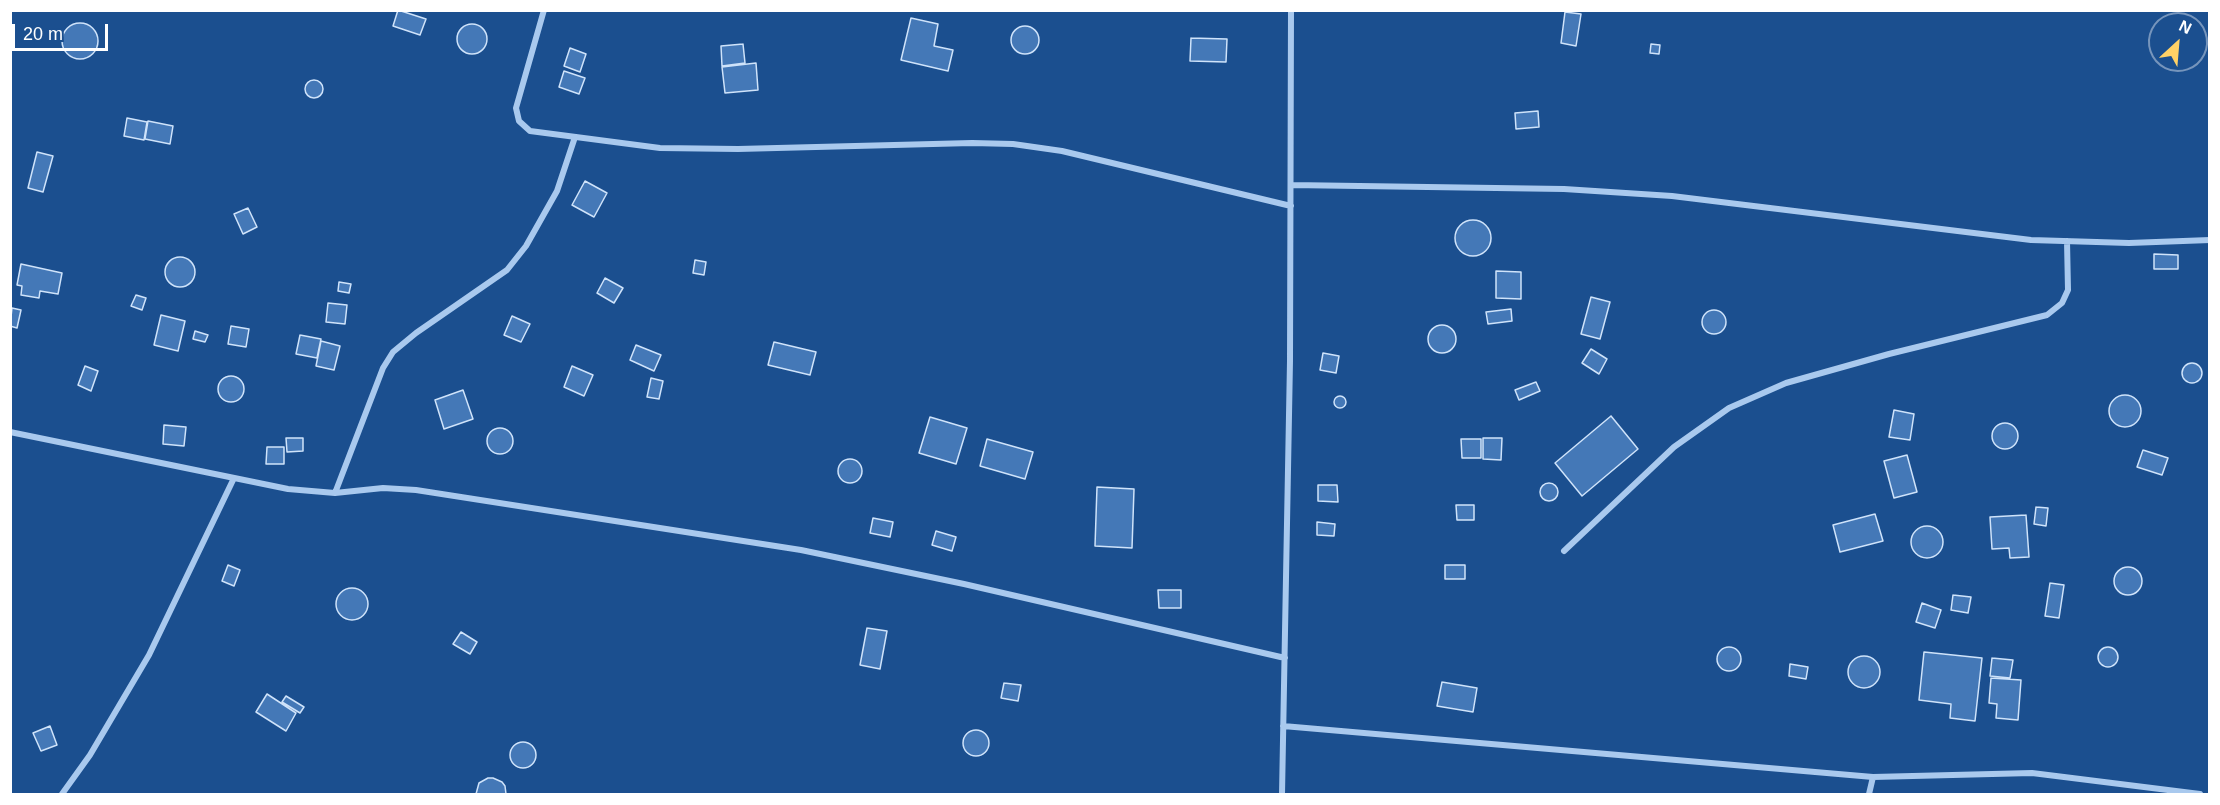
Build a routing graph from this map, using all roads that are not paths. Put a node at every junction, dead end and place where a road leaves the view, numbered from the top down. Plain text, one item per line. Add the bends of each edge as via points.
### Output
1 (544, 10) edge
2 (1291, 10) edge
3 (575, 137) junction
4 (1291, 185) junction
5 (1291, 206) junction
6 (2210, 240) edge
7 (2067, 241) junction
8 (10, 432) edge
9 (234, 478) junction
10 (336, 493) junction
11 (1564, 551) dead end
12 (1285, 658) junction
13 (1283, 726) junction
14 (1873, 777) junction
15 (62, 795) edge
16 (1282, 795) edge
17 (1869, 795) edge
18 (2200, 795) edge

1 - 3 street via 516,108 519,121 530,131
2 - 4 street
3 - 5 street via 660,148 1013,144 1062,151
3 - 10 street via 557,191 526,246 507,270 393,352 383,368
4 - 5 street
4 - 7 street via 1564,189 1672,196 2031,240
5 - 12 street
6 - 7 street
7 - 11 street via 2068,290 2062,303 2048,315 1786,383 1729,408 1674,447
8 - 9 street
9 - 10 street via 288,489
9 - 15 street via 149,655
10 - 12 street via 383,488 416,490 801,550
12 - 13 street
13 - 14 street
13 - 16 street
14 - 17 street
14 - 18 street via 2032,773

